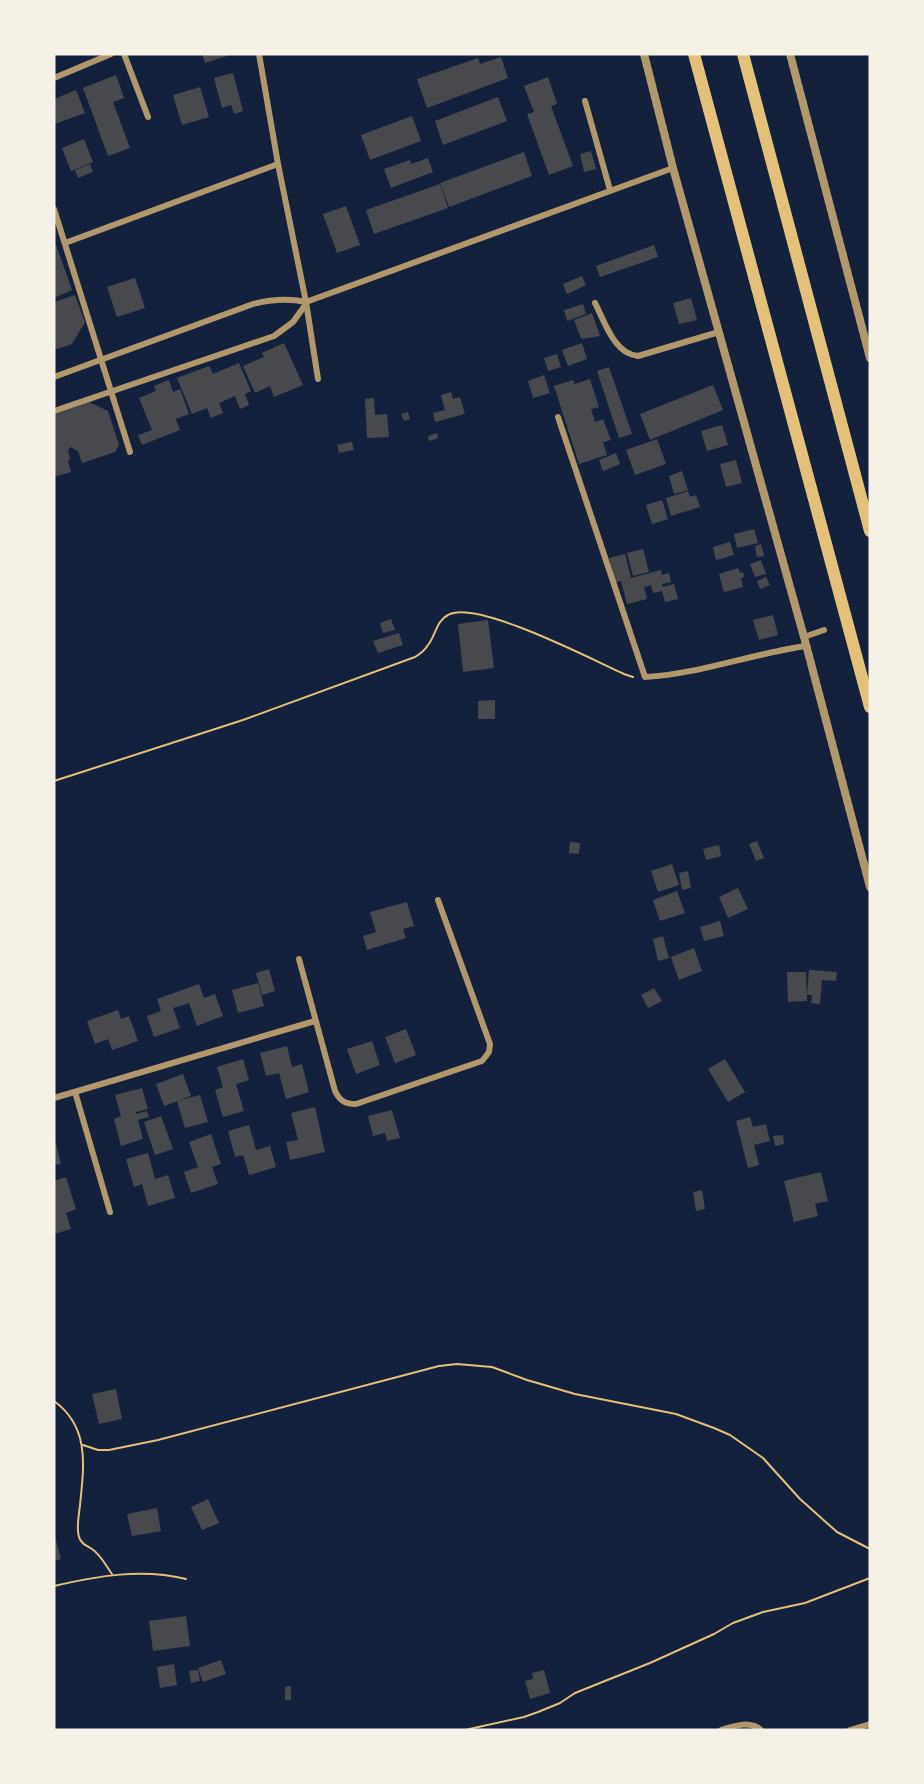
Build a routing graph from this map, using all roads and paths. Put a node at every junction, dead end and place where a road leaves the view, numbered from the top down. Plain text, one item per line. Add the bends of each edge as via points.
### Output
1 (111, 54) edge
2 (124, 54) edge
3 (259, 54) edge
4 (644, 54) edge
5 (694, 54) edge
6 (743, 54) edge
7 (790, 54) edge
8 (54, 78) edge
9 (585, 101) dead end
10 (148, 117) dead end
11 (278, 164) junction
12 (673, 168) junction
13 (610, 190) junction
14 (54, 209) edge
15 (65, 243) junction
16 (306, 302) junction
17 (595, 303) dead end
18 (719, 332) junction
19 (870, 357) edge
20 (102, 360) junction
21 (54, 377) edge
22 (318, 379) dead end
23 (111, 391) junction
24 (54, 411) edge
25 (558, 417) dead end
26 (130, 452) dead end
27 (870, 531) edge
28 (825, 630) dead end
29 (805, 641) junction
30 (645, 676) junction
31 (870, 707) edge
32 (54, 781) edge
33 (870, 887) edge
34 (438, 900) dead end
35 (299, 959) dead end
36 (315, 1021) junction
37 (75, 1092) junction
38 (54, 1098) edge
39 (110, 1212) dead end
40 (54, 1401) edge
41 (83, 1445) junction
42 (870, 1549) edge
43 (112, 1574) junction
44 (870, 1578) edge
45 (186, 1579) dead end
46 (54, 1586) edge
47 (870, 1724) edge
48 (465, 1730) edge
49 (721, 1730) edge
50 (760, 1730) edge
51 (850, 1730) edge

1 - 8 street
2 - 10 street
3 - 11 street
4 - 12 street
5 - 31 highway
6 - 27 highway
7 - 19 street
9 - 13 street
11 - 15 street
11 - 16 street
12 - 13 street
12 - 18 street
13 - 16 street
14 - 15 street
15 - 20 street
16 - 20 street via 264,301
16 - 22 street
16 - 23 street via 293,322 274,336
17 - 18 street via 619,347 632,355
18 - 29 street
20 - 21 street
20 - 23 street
23 - 24 street
23 - 26 street
25 - 30 street
28 - 29 street
29 - 30 street via 683,672
29 - 33 street
30 - 32 path via 624,674 502,620 454,612 440,621 429,645 415,657 243,720
34 - 36 street via 490,1044 482,1061 347,1104 335,1091
35 - 36 street
36 - 37 street
37 - 38 street
37 - 39 street
40 - 41 path via 65,1408
41 - 42 path via 109,1450 158,1440 439,1366 492,1367 566,1391 676,1414 714,1428 763,1458 837,1532
41 - 43 path via 79,1539
43 - 45 path
43 - 46 path
44 - 48 path via 805,1603 733,1623 538,1712
47 - 51 street
49 - 50 street via 748,1724

